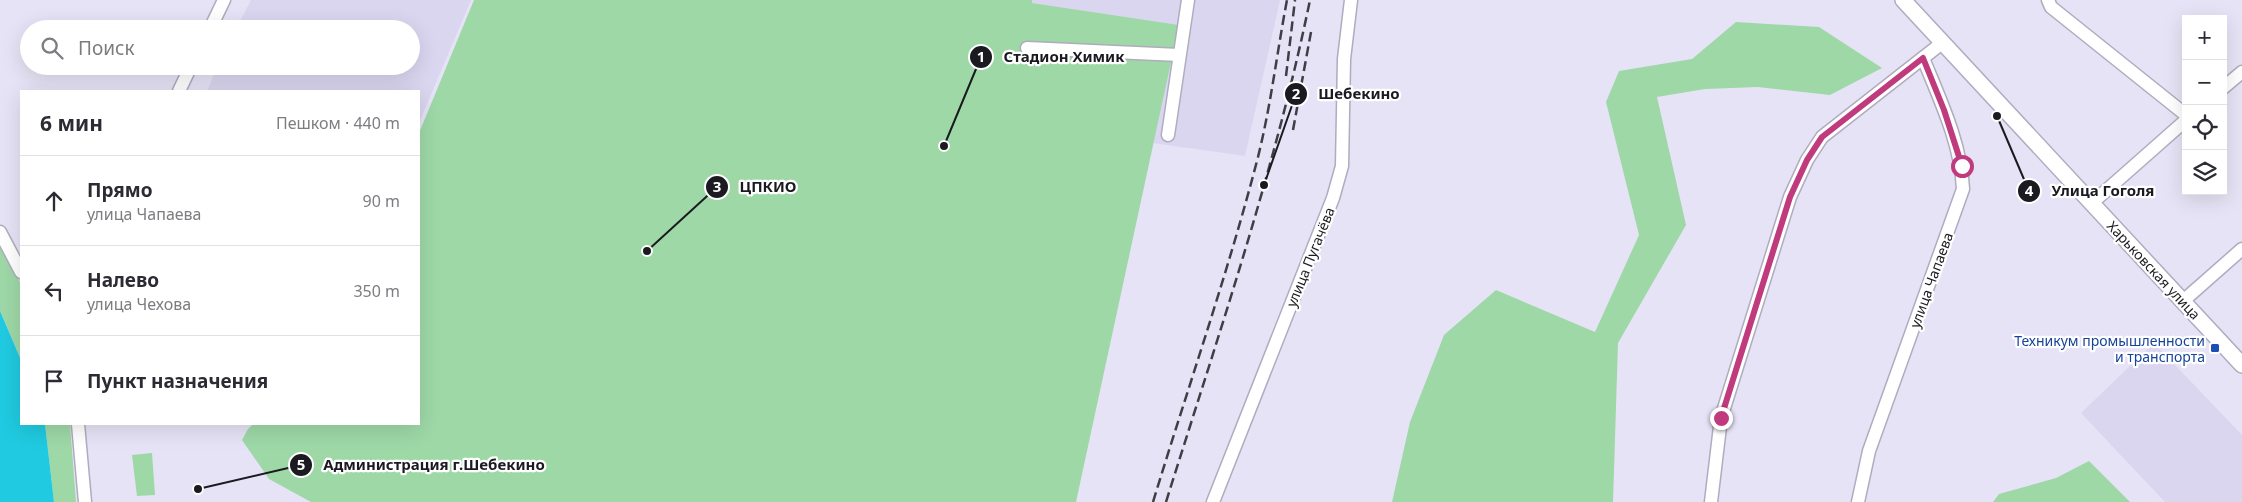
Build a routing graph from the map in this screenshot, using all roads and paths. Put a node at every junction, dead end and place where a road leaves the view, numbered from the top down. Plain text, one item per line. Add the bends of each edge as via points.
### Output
1 (224, 0) edge
2 (1188, 0) edge
3 (1351, 0) edge
4 (1902, 0) edge
5 (2048, 0) edge
6 (214, 20) edge
7 (1942, 43) junction
8 (1027, 48) dead end
9 (1179, 55) junction
10 (1923, 58) junction
11 (2242, 72) edge
12 (187, 75) edge
13 (2227, 85) edge
14 (179, 90) edge
15 (2182, 112) edge
16 (2182, 124) edge
17 (1168, 135) dead end
18 (2092, 203) junction
19 (0, 232) edge
20 (2242, 249) edge
21 (20, 270) edge
22 (2182, 301) junction
23 (2242, 365) edge
24 (78, 425) edge
25 (84, 502) edge
26 (1213, 502) edge
27 (1711, 502) edge
28 (1858, 502) edge

1 - 6 street
2 - 9 street
3 - 26 street, улица Пугачёва via 1344,59 1342,166 1333,198
4 - 7 main road, Харьковская улица
5 - 15 street via 2051,7
7 - 10 street
7 - 18 main road, Харьковская улица
8 - 9 street
9 - 17 street
10 - 27 street via 1822,137 1807,160 1790,197 1721,418
10 - 28 street, улица Чапаева via 1958,152 1962,189 1869,450
11 - 13 street
12 - 14 street
16 - 18 street
18 - 22 main road, Харьковская улица
19 - 21 street
20 - 22 street
22 - 23 main road, Харьковская улица
24 - 25 street

